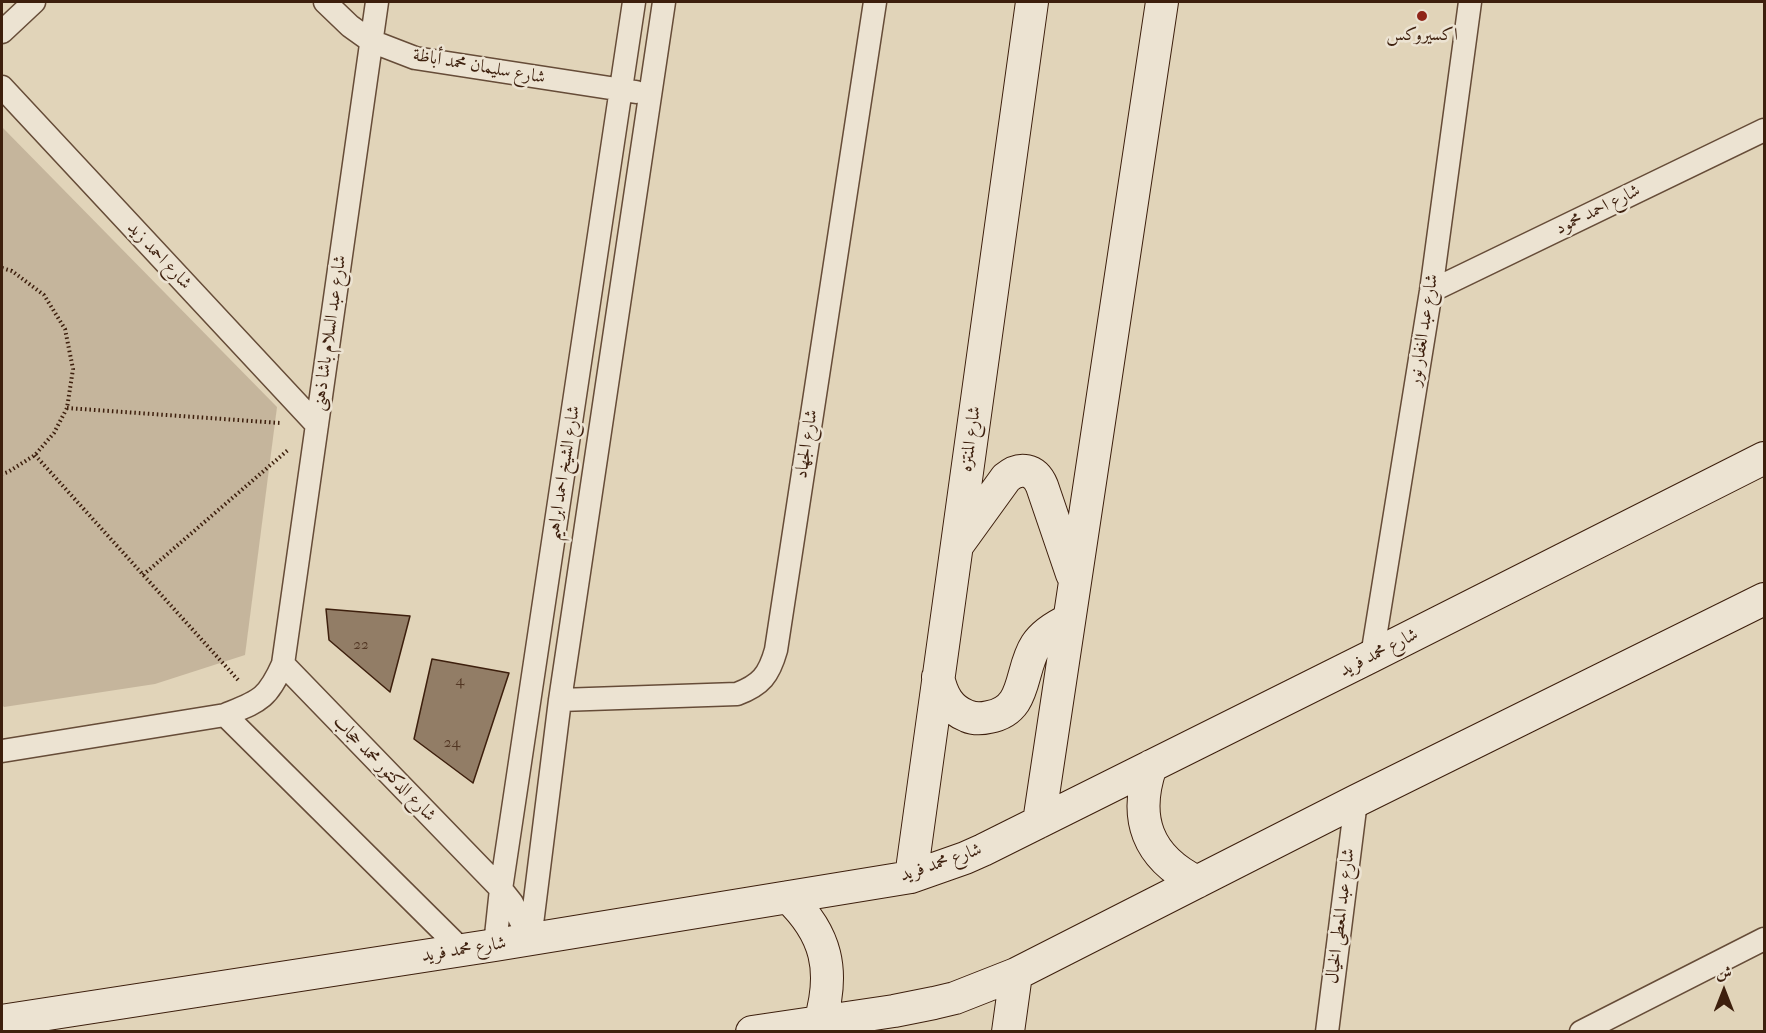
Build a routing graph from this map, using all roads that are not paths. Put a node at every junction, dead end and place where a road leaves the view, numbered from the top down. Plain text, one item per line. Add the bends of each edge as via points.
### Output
1 (34, 2) edge
2 (325, 2) edge
3 (377, 2) edge
4 (634, 2) edge
5 (664, 2) edge
6 (875, 2) edge
7 (1032, 2) edge
8 (1162, 2) edge
9 (1470, 2) edge
10 (2, 32) edge
11 (372, 41) junction
12 (2, 87) edge
13 (621, 89) junction
14 (650, 94) junction
15 (1764, 130) edge
16 (1431, 291) junction
17 (317, 425) junction
18 (1764, 458) edge
19 (957, 547) junction
20 (1074, 581) junction
21 (1764, 599) edge
22 (1069, 620) junction
23 (1372, 656) junction
24 (283, 664) junction
25 (939, 677) junction
26 (560, 700) junction
27 (225, 715) junction
28 (2, 751) edge
29 (1151, 766) junction
30 (1356, 801) junction
31 (1039, 822) junction
32 (911, 877) junction
33 (1197, 882) junction
34 (501, 889) junction
35 (788, 897) junction
36 (1764, 939) edge
37 (530, 940) junction
38 (495, 945) junction
39 (462, 950) junction
40 (1016, 974) junction
41 (2, 1020) edge
42 (893, 1021) edge
43 (820, 1022) junction
44 (752, 1032) edge
45 (1008, 1032) edge
46 (1327, 1032) edge
47 (1581, 1032) edge

1 - 10 street
2 - 11 street, شارع سليمان محمد أباظة
3 - 11 street, شارع عبد السلام باشا ذهنى
4 - 13 street, شارع الشيخ احمد ابراهيم
5 - 14 street, شارع الشيخ احمد ابراهيم
6 - 26 street, شارع الجهاد via 771,665 764,679 737,694
7 - 19 main road, شارع المنتزه
8 - 20 main road
9 - 16 street, شارع عبد الغفار نور
11 - 13 street, شارع سليمان محمد أباظة via 415,58
11 - 17 street, شارع عبد السلام باشا ذهنى
12 - 17 street, شارع احمد زيد
13 - 14 street, شارع سليمان محمد أباظة
13 - 34 street, شارع الشيخ احمد ابراهيم
14 - 26 street, شارع الشيخ احمد ابراهيم
15 - 16 street, شارع احمد محمود
16 - 23 street, شارع عبد الغفار نور
17 - 24 street, شارع عبد السلام باشا ذهنى
18 - 23 main road, شارع محمد فريد
19 - 20 main road via 1006,478 1012,472 1029,471 1040,480
19 - 25 main road, شارع المنتزه
20 - 22 main road
21 - 30 main road
22 - 25 main road via 1038,643 1021,692 1006,711 996,716 973,718 962,714 945,699
22 - 31 main road
23 - 29 main road, شارع محمد فريد
24 - 27 street via 273,685 257,702
24 - 34 street, شارع الدكتور محمد حجاب
25 - 32 main road, شارع المنتزه
26 - 37 street, شارع الشيخ احمد ابراهيم
27 - 28 street
27 - 39 street
29 - 31 main road, شارع محمد فريد
29 - 33 main road via 1143,798 1147,830 1162,856
30 - 33 main road
30 - 46 street, شارع عبد المعطى الخيال
31 - 32 main road, شارع محمد فريد via 965,858
32 - 35 main road, شارع محمد فريد
33 - 40 main road
34 - 37 street, شارع الدكتور محمد حجاب
34 - 38 street, شارع الشيخ احمد ابراهيم
35 - 37 main road, شارع محمد فريد
35 - 43 main road via 813,927 827,964 826,1003
36 - 47 street
37 - 38 main road, شارع محمد فريد
38 - 39 main road, شارع محمد فريد
39 - 41 main road, شارع محمد فريد
40 - 42 main road
40 - 45 main road
42 - 43 main road
43 - 44 main road

